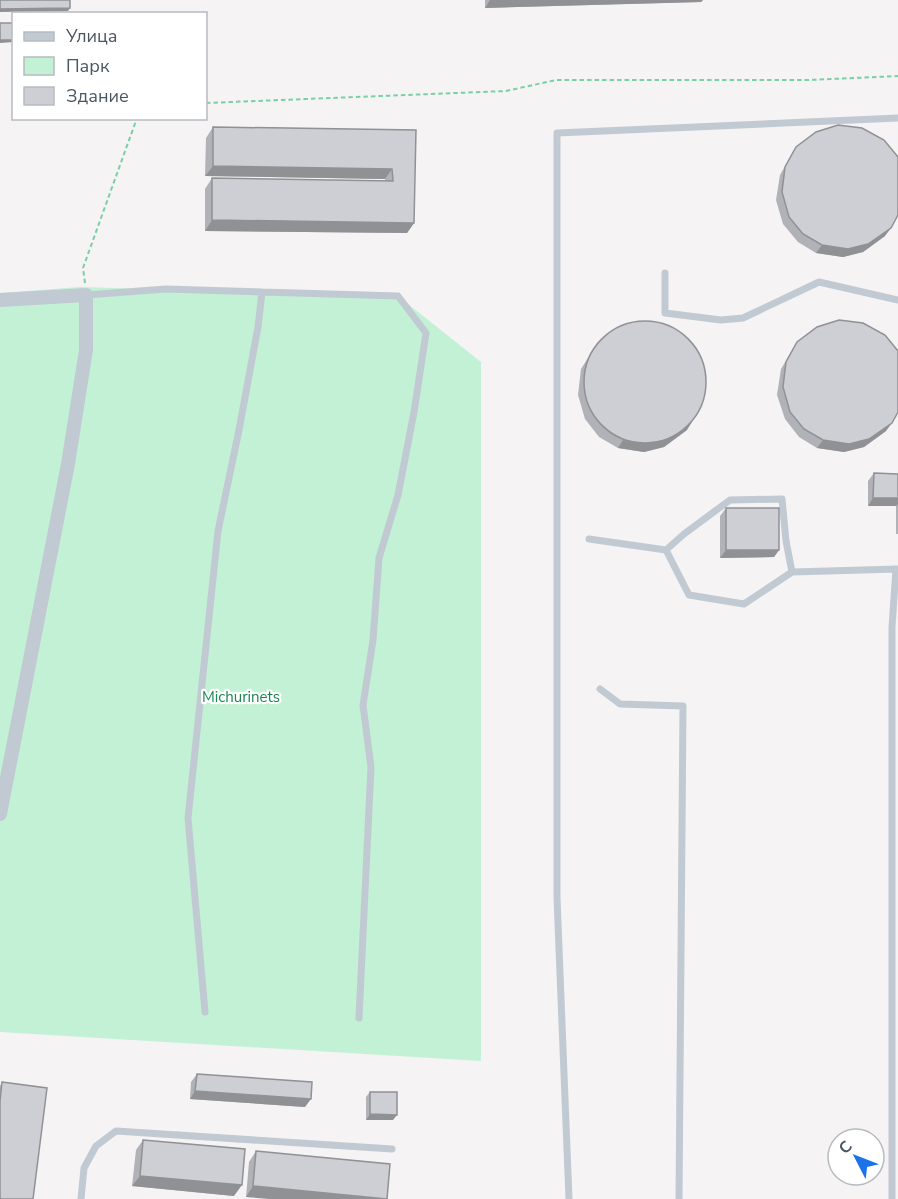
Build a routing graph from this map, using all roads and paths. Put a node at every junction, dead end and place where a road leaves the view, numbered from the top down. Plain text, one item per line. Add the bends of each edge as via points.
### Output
1 (898, 76) edge
2 (207, 103) edge
3 (898, 118) edge
4 (136, 120) edge
5 (664, 273) dead end
6 (261, 292) junction
7 (87, 295) junction
8 (0, 300) edge
9 (898, 300) edge
10 (589, 539) dead end
11 (666, 550) junction
12 (897, 569) edge
13 (792, 572) junction
14 (600, 689) dead end
15 (0, 814) edge
16 (205, 1011) dead end
17 (359, 1018) dead end
18 (392, 1149) dead end
19 (81, 1199) edge
20 (87, 1199) edge
21 (569, 1199) edge
22 (679, 1199) edge
23 (892, 1199) edge

1 - 2 path via 556,80 506,91
3 - 21 lane via 557,133 557,898
4 - 7 path via 83,268
5 - 9 lane via 664,313 721,320 743,318 819,282
6 - 7 lane via 166,290
6 - 16 lane via 242,419 218,531 188,818
6 - 17 lane via 398,296 426,333 398,495 379,558 363,705 371,767
7 - 8 street
7 - 15 street via 86,350 68,464
10 - 11 lane
11 - 13 lane via 689,595 744,604
11 - 13 lane via 730,500 782,499
12 - 13 lane
12 - 23 lane via 892,627
14 - 22 lane via 620,704 682,706
18 - 19 lane via 116,1131 96,1146 84,1168
19 - 20 lane

